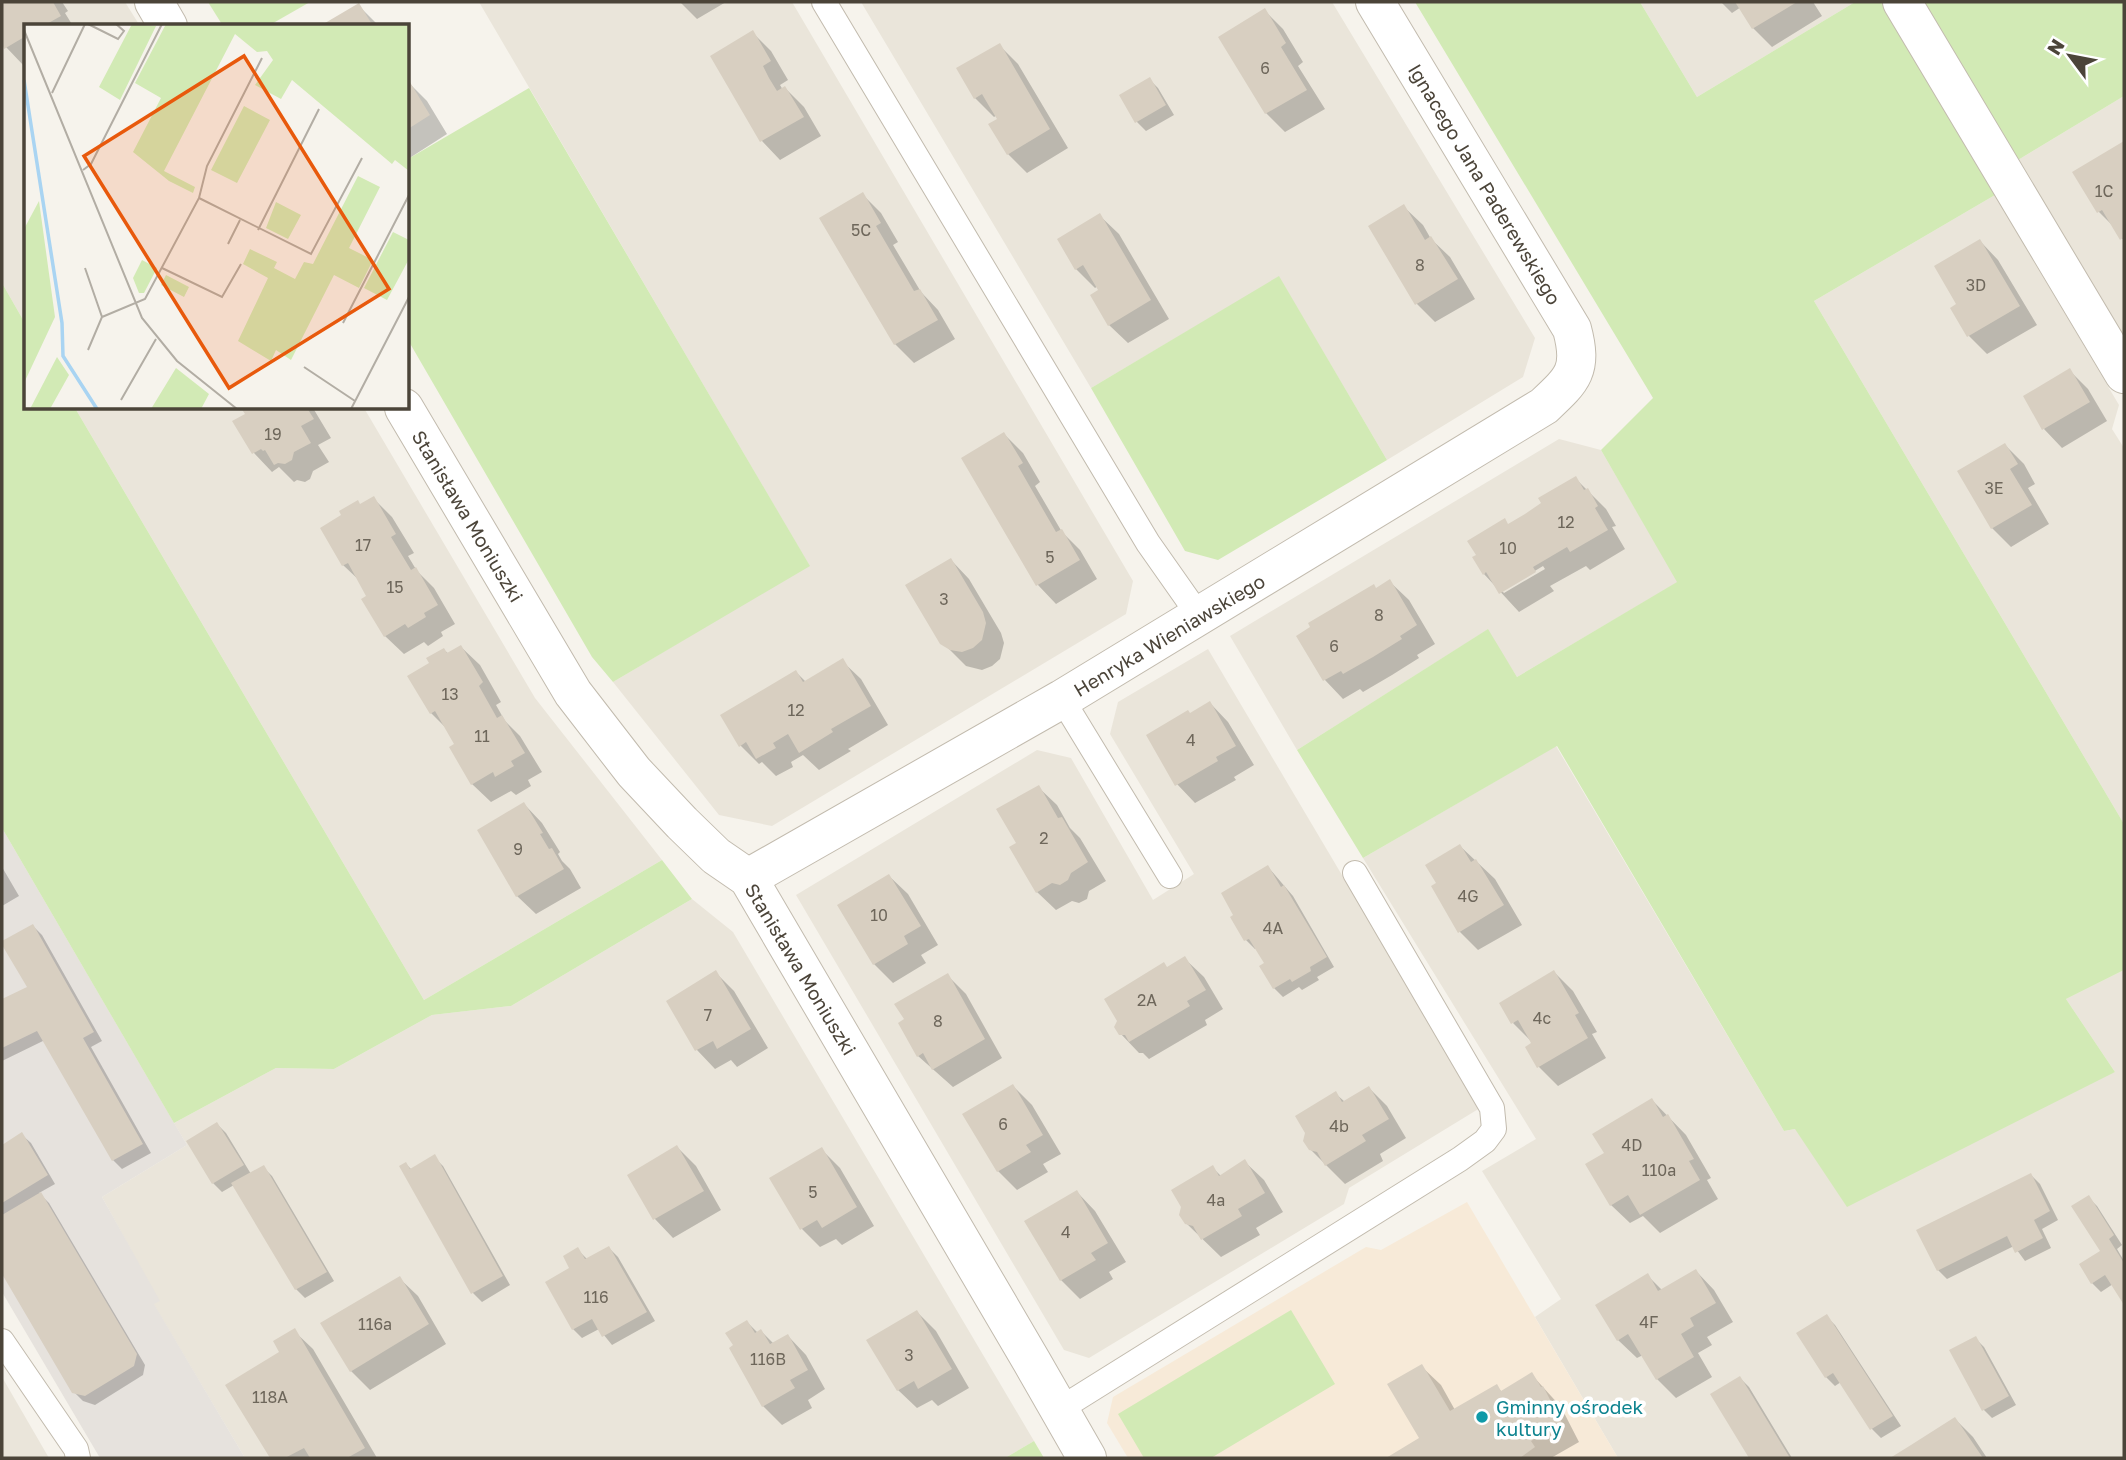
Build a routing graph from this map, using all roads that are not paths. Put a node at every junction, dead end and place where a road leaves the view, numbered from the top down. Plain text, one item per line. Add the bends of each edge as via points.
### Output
1 (154, 2) edge
2 (824, 2) edge
3 (1375, 2) edge
4 (1902, 2) edge
5 (167, 24) edge
6 (1575, 371) joint
7 (2124, 374) edge
8 (405, 410) edge
9 (1200, 617) junction
10 (1062, 699) junction
11 (1355, 873) dead end
12 (1170, 876) dead end
13 (748, 878) junction
14 (2, 1341) edge
15 (1060, 1409) junction
16 (78, 1458) edge
17 (1087, 1458) edge

1 - 5 street
2 - 9 lane via 1148,543
3 - 6 street, Ignacego Jana Paderewskiego via 1572,328 1577,347
4 - 7 street
6 - 9 street, Henryka Wieniawskiego via 1544,406
8 - 13 street, Stanisława Moniuszki via 573,694 634,772 682,823 716,856
9 - 10 street, Henryka Wieniawskiego
10 - 12 lane
10 - 13 street, Henryka Wieniawskiego
11 - 15 lane via 1492,1108 1494,1129 1460,1159
13 - 15 street, Stanisława Moniuszki
14 - 16 lane
15 - 17 street, Stanisława Moniuszki

